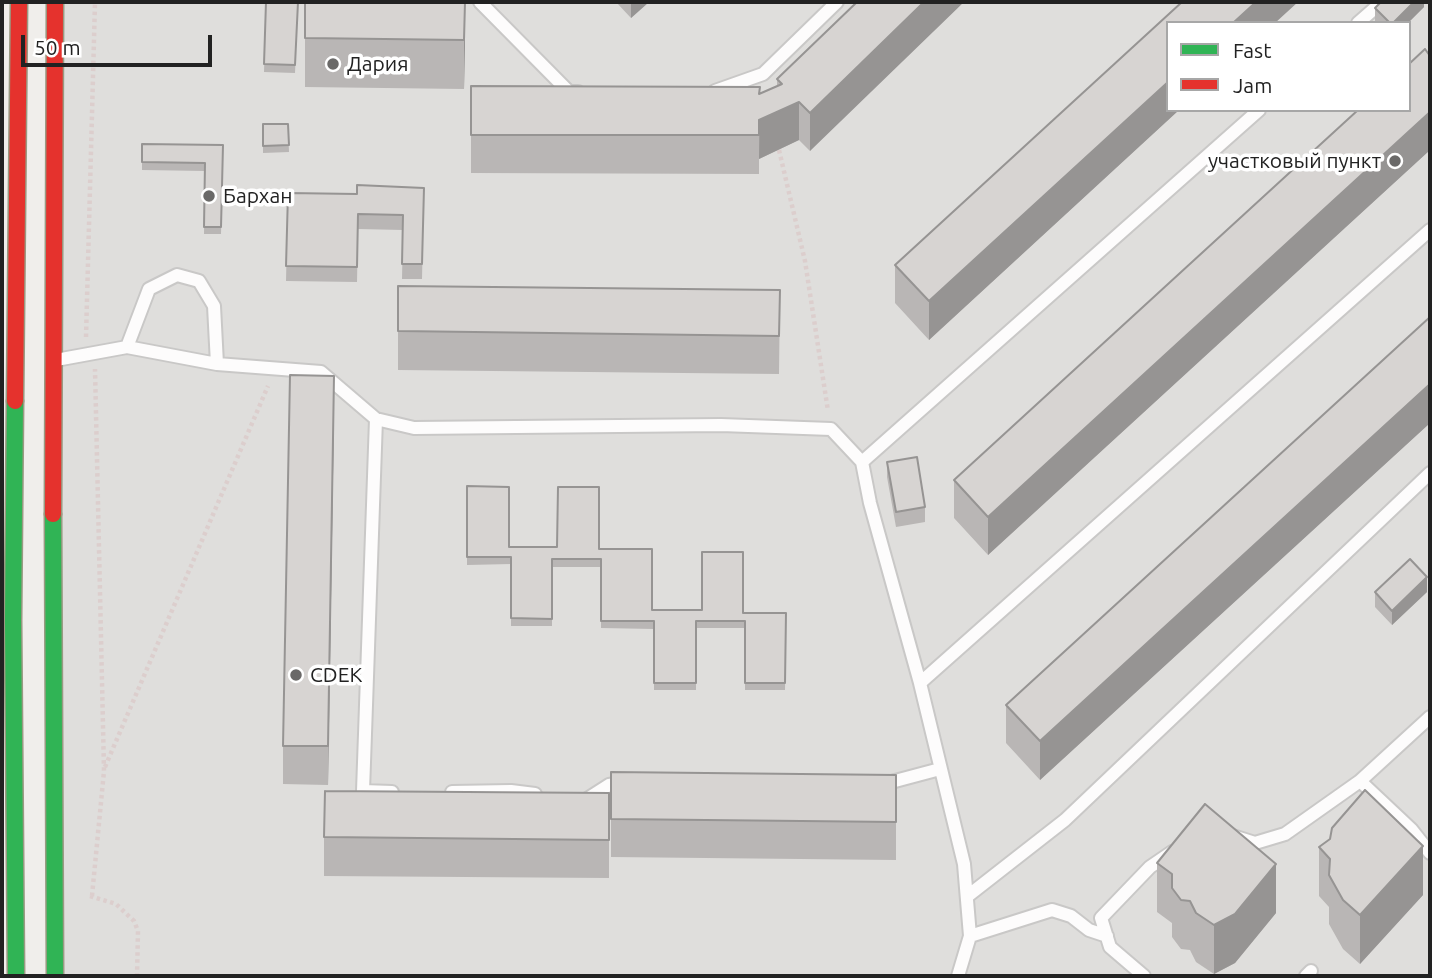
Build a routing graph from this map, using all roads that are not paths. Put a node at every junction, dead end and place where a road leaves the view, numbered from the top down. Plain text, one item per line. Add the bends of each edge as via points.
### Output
1 (19, 2) edge
2 (55, 2) edge
3 (480, 2) edge
4 (837, 2) edge
5 (1382, 2) edge
6 (1360, 21) edge
7 (706, 91) edge
8 (596, 93) edge
9 (1257, 112) edge
10 (1430, 230) edge
11 (127, 348) junction
12 (52, 361) junction
13 (216, 364) junction
14 (376, 419) junction
15 (862, 462) junction
16 (1430, 473) edge
17 (8, 620) edge
18 (920, 682) junction
19 (1430, 717) edge
20 (940, 769) junction
21 (1360, 781) junction
22 (642, 783) edge
23 (868, 787) edge
24 (408, 793) edge
25 (434, 793) edge
26 (552, 797) edge
27 (566, 799) edge
28 (7, 813) edge
29 (1224, 833) edge
30 (1179, 846) edge
31 (1430, 853) edge
32 (969, 895) junction
33 (970, 936) junction
34 (1107, 936) junction
35 (16, 976) edge
36 (55, 976) edge
37 (958, 976) edge
38 (1144, 976) edge

1 - 17 main road
2 - 12 main road
3 - 8 lane via 569,92
4 - 7 lane via 763,74 720,91
5 - 6 lane
9 - 15 lane
10 - 18 lane
11 - 12 lane
11 - 13 lane
11 - 13 lane via 149,289 177,275 199,281 214,306
12 - 36 main road
13 - 14 lane via 321,372
14 - 15 lane via 414,428 721,425 831,429
14 - 24 lane via 363,790
15 - 18 lane
16 - 32 lane via 1065,820
17 - 28 main road
18 - 20 lane
19 - 21 lane
20 - 23 lane
20 - 32 lane
21 - 29 lane via 1285,834 1255,843
21 - 31 lane via 1412,829
22 - 27 lane via 609,785 583,802
25 - 26 lane via 512,791
28 - 35 main road
30 - 34 lane via 1150,867 1101,918
32 - 33 lane
33 - 34 lane via 1052,910
33 - 37 lane
34 - 38 lane via 1110,947

